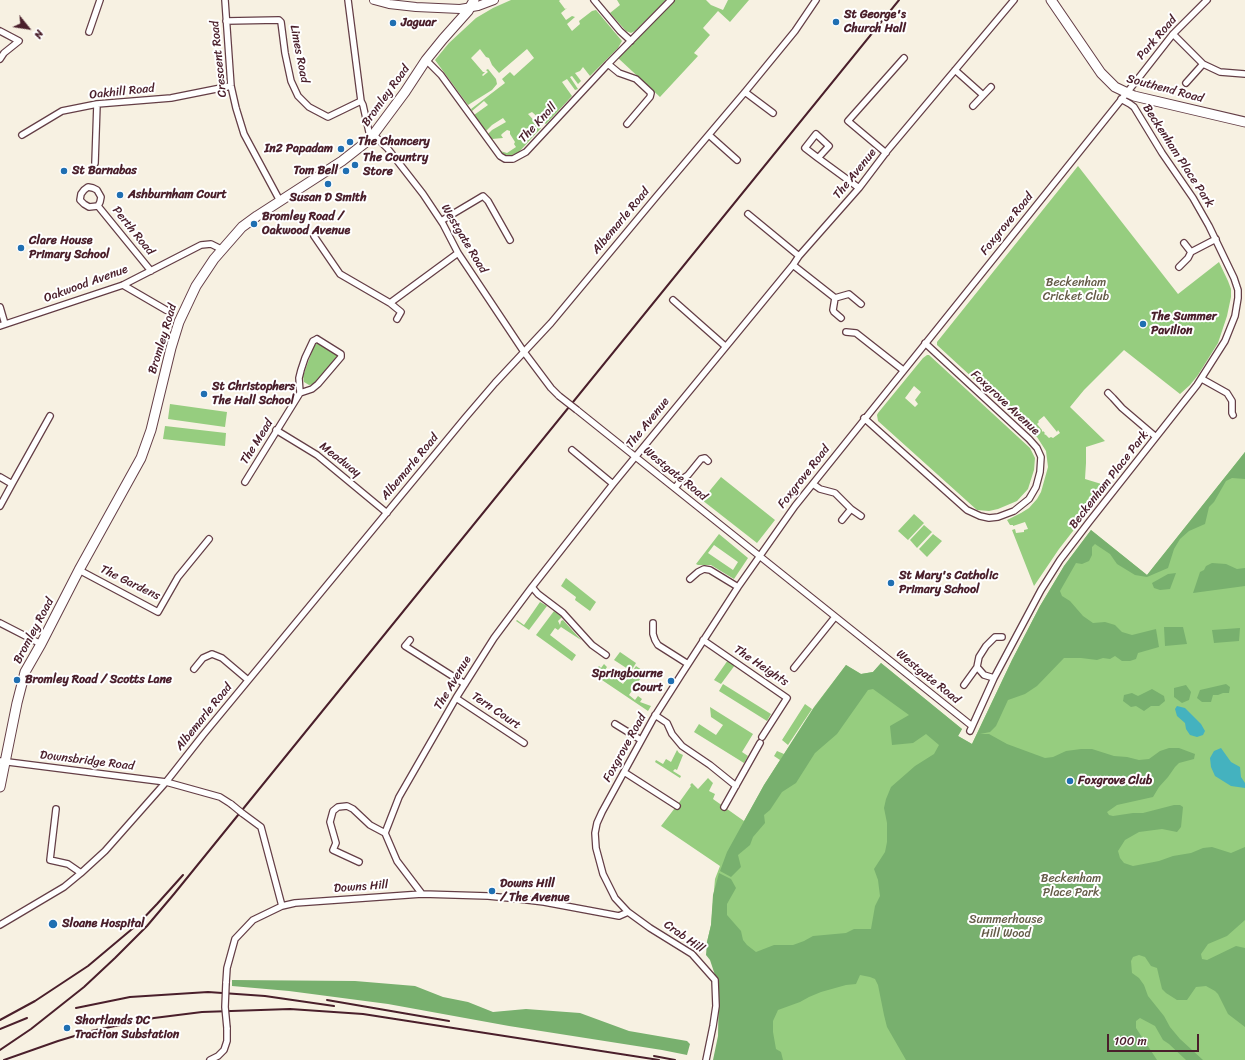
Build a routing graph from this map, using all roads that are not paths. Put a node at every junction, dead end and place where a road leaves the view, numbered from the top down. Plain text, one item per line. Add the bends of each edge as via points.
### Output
1 (99, 0) edge
2 (225, 0) edge
3 (348, 0) edge
4 (374, 0) edge
5 (494, 0) edge
6 (594, 0) edge
7 (671, 0) edge
8 (816, 0) edge
9 (1014, 0) edge
10 (1051, 0) edge
11 (1207, 0) edge
12 (472, 4) edge
13 (226, 21) junction
14 (0, 31) edge
15 (89, 32) dead end
16 (1173, 34) junction
17 (631, 41) junction
18 (904, 58) dead end
19 (0, 59) edge
20 (426, 60) junction
21 (608, 64) junction
22 (1203, 64) junction
23 (955, 70) junction
24 (1245, 74) edge
25 (1186, 83) dead end
26 (231, 86) junction
27 (991, 87) dead end
28 (745, 92) junction
29 (983, 95) junction
30 (1124, 96) junction
31 (361, 101) junction
32 (97, 104) junction
33 (973, 106) dead end
34 (773, 113) dead end
35 (1245, 122) edge
36 (627, 124) dead end
37 (22, 135) dead end
38 (373, 135) junction
39 (709, 135) junction
40 (886, 153) junction
41 (818, 158) dead end
42 (737, 160) dead end
43 (95, 164) dead end
44 (859, 188) junction
45 (280, 201) junction
46 (98, 206) dead end
47 (748, 214) dead end
48 (441, 221) junction
49 (314, 236) dead end
50 (1216, 239) junction
51 (510, 240) dead end
52 (1184, 243) dead end
53 (221, 249) junction
54 (1191, 252) junction
55 (458, 253) junction
56 (799, 256) junction
57 (793, 265) junction
58 (1179, 267) dead end
59 (151, 271) junction
60 (123, 285) junction
61 (1238, 296) junction
62 (1245, 297) edge
63 (835, 298) junction
64 (673, 300) dead end
65 (390, 303) junction
66 (861, 304) dead end
67 (0, 307) edge
68 (166, 310) dead end
69 (397, 318) dead end
70 (841, 318) dead end
71 (3, 325) edge
72 (846, 332) dead end
73 (925, 343) junction
74 (726, 346) junction
75 (524, 352) junction
76 (903, 370) junction
77 (1202, 379) junction
78 (300, 393) junction
79 (1108, 393) dead end
80 (50, 416) dead end
81 (1233, 416) dead end
82 (864, 418) junction
83 (276, 430) junction
84 (1156, 437) junction
85 (572, 450) dead end
86 (636, 456) junction
87 (708, 461) dead end
88 (0, 477) edge
89 (245, 482) dead end
90 (12, 484) junction
91 (612, 484) junction
92 (813, 484) junction
93 (675, 488) junction
94 (0, 506) edge
95 (851, 509) junction
96 (387, 512) junction
97 (861, 516) dead end
98 (842, 520) dead end
99 (208, 538) dead end
100 (759, 555) junction
101 (79, 570) junction
102 (690, 579) dead end
103 (738, 586) junction
104 (532, 587) junction
105 (834, 617) junction
106 (0, 623) edge
107 (654, 623) dead end
108 (1002, 637) dead end
109 (410, 640) dead end
110 (703, 640) junction
111 (41, 644) junction
112 (606, 655) dead end
113 (688, 664) junction
114 (977, 666) junction
115 (794, 668) dead end
116 (194, 669) dead end
117 (994, 678) junction
118 (248, 680) junction
119 (465, 684) junction
120 (964, 685) dead end
121 (456, 698) junction
122 (656, 715) junction
123 (615, 724) dead end
124 (971, 729) joint
125 (762, 737) dead end
126 (642, 740) junction
127 (524, 743) dead end
128 (760, 743) dead end
129 (2, 762) edge
130 (624, 772) junction
131 (166, 782) junction
132 (736, 786) junction
133 (0, 787) edge
134 (676, 806) dead end
135 (724, 807) dead end
136 (56, 809) dead end
137 (386, 833) junction
138 (359, 862) dead end
139 (81, 873) junction
140 (422, 894) junction
141 (282, 906) junction
142 (628, 912) junction
143 (0, 925) edge
144 (210, 1060) edge
145 (706, 1060) edge

1 - 15 street
2 - 13 street, Crescent Road
3 - 31 street
4 - 12 main road via 389,4 460,10
5 - 12 main road
6 - 17 street
7 - 17 street, The Knoll
8 - 28 street, Albemarle Road via 795,31
9 - 23 street, The Avenue
10 - 30 main road, Southend Road via 1101,73
11 - 16 street, Park Road
12 - 20 main road, Bromley Road
13 - 26 street, Crescent Road
13 - 31 street, Limes Road via 279,20 291,81 296,93 309,107 328,117
14 - 19 street via 19,41
16 - 22 street
16 - 30 street, Park Road
17 - 21 street, The Knoll
18 - 40 street via 848,121
20 - 21 street, The Knoll via 500,156 508,160 526,152
20 - 38 main road, Bromley Road via 406,92
21 - 36 street via 619,73 636,79 651,93
22 - 24 street via 1220,72
22 - 25 street
23 - 29 street
23 - 40 street, The Avenue
26 - 32 street, Oakhill Road via 171,98
26 - 45 street, Crescent Road via 244,134
27 - 29 street
28 - 34 street
28 - 39 street, Albemarle Road
29 - 33 street
30 - 35 main road, Southend Road
30 - 50 street, Beckenham Place Park via 1134,107 1196,202
30 - 73 street, Foxgrove Road
31 - 38 street via 369,132
32 - 37 street, Oakhill Road via 62,111
32 - 43 street
38 - 45 main road, Bromley Road via 342,161
38 - 48 street, Westgate Road via 388,149
39 - 42 street
39 - 75 street, Albemarle Road
40 - 44 street, The Avenue
41 - 44 street
44 - 56 street, The Avenue
45 - 53 main road, Bromley Road via 242,226
46 - 59 street, Perth Road
47 - 56 street
48 - 51 street via 483,196
48 - 55 street, Westgate Road
49 - 65 street via 340,274
50 - 54 street
50 - 61 street, Beckenham Place Park via 1234,278
52 - 54 street
53 - 59 street, Oakwood Avenue via 204,244
53 - 101 main road, Bromley Road via 196,286 179,322 151,430 141,458
54 - 58 street
55 - 65 street
55 - 75 street, Westgate Road
56 - 57 street, The Avenue
57 - 63 street
57 - 74 street, The Avenue
59 - 60 street, Oakwood Avenue
60 - 68 street
60 - 71 street, Oakwood Avenue
61 - 62 street
61 - 77 street, Beckenham Place Park via 1229,332
63 - 66 street via 849,294
63 - 70 street via 834,312
64 - 74 street
65 - 69 street via 401,312
67 - 71 street
72 - 76 street via 856,333
73 - 76 street, Foxgrove Road
73 - 82 street, Foxgrove Avenue via 1037,448 1041,457 1040,472 1029,499 1014,511 998,517 988,518 967,510
74 - 86 street, The Avenue
75 - 86 street, Westgate Road, bridge via 559,396
75 - 96 street, Albemarle Road
76 - 82 street, Foxgrove Road
77 - 81 street via 1227,393 1232,401
77 - 84 street, Beckenham Place Park
78 - 78 street via 301,370 313,341 317,339 341,354 341,357 318,384
78 - 83 street, The Mead
79 - 84 street
80 - 90 street
82 - 92 street, Foxgrove Road
83 - 89 street, The Mead
83 - 96 street, Meadway via 317,455
84 - 117 street, Beckenham Place Park via 1060,560
85 - 91 street
86 - 91 street, The Avenue
86 - 93 street, Westgate Road
87 - 93 street via 701,459
88 - 90 street
90 - 94 street
91 - 104 street, The Avenue
92 - 95 street via 835,494
92 - 100 street, Foxgrove Road
93 - 100 street, Westgate Road
95 - 97 street
95 - 98 street
96 - 118 street, Albemarle Road
99 - 101 street, The Gardens via 178,577 158,612
100 - 103 street, Foxgrove Road
100 - 105 street, Westgate Road
101 - 111 main road, Bromley Road
102 - 103 street via 704,569
103 - 110 street, Foxgrove Road
104 - 112 street via 563,613 592,645
104 - 119 street, The Avenue via 494,638
105 - 115 street
105 - 124 street, Westgate Road
106 - 111 street
107 - 113 street via 655,640 658,645
108 - 114 street via 994,637 986,646
109 - 119 street via 405,646
110 - 113 street, Foxgrove Road
110 - 125 street, The Heights via 787,698
111 - 129 main road, Bromley Road via 25,672
113 - 122 street, Foxgrove Road
114 - 117 street via 984,675
114 - 120 street
116 - 118 street via 203,658 212,654 217,655
117 - 124 street, Beckenham Place Park
118 - 131 street, Albemarle Road
119 - 121 street, The Avenue
121 - 127 street, Tern Court
121 - 137 street, The Avenue via 399,797
122 - 126 street, Foxgrove Road
122 - 132 street via 667,723 682,746
123 - 126 street
126 - 130 street, Foxgrove Road
128 - 132 street
129 - 131 street, Downsbridge Road
129 - 133 main road, Bromley Road
130 - 134 street
130 - 142 street, Foxgrove Road via 602,812 595,833 603,874 615,898
131 - 139 street, Albemarle Road via 105,851
131 - 141 street, Downsbridge Road, bridge via 220,797 261,827
132 - 135 street
136 - 139 street via 50,860 68,864
137 - 138 street via 370,825 347,806 332,811 330,822 336,843 333,850
137 - 140 street via 397,861
139 - 143 street, Albemarle Road via 64,887
140 - 141 street, Downs Hill
140 - 142 street, Downs Hill via 519,899 619,916
141 - 144 street, Downs Hill, bridge via 253,920 235,939 227,968 227,1041 224,1050
142 - 145 street, Crab Hill via 692,954 715,980 714,1026

